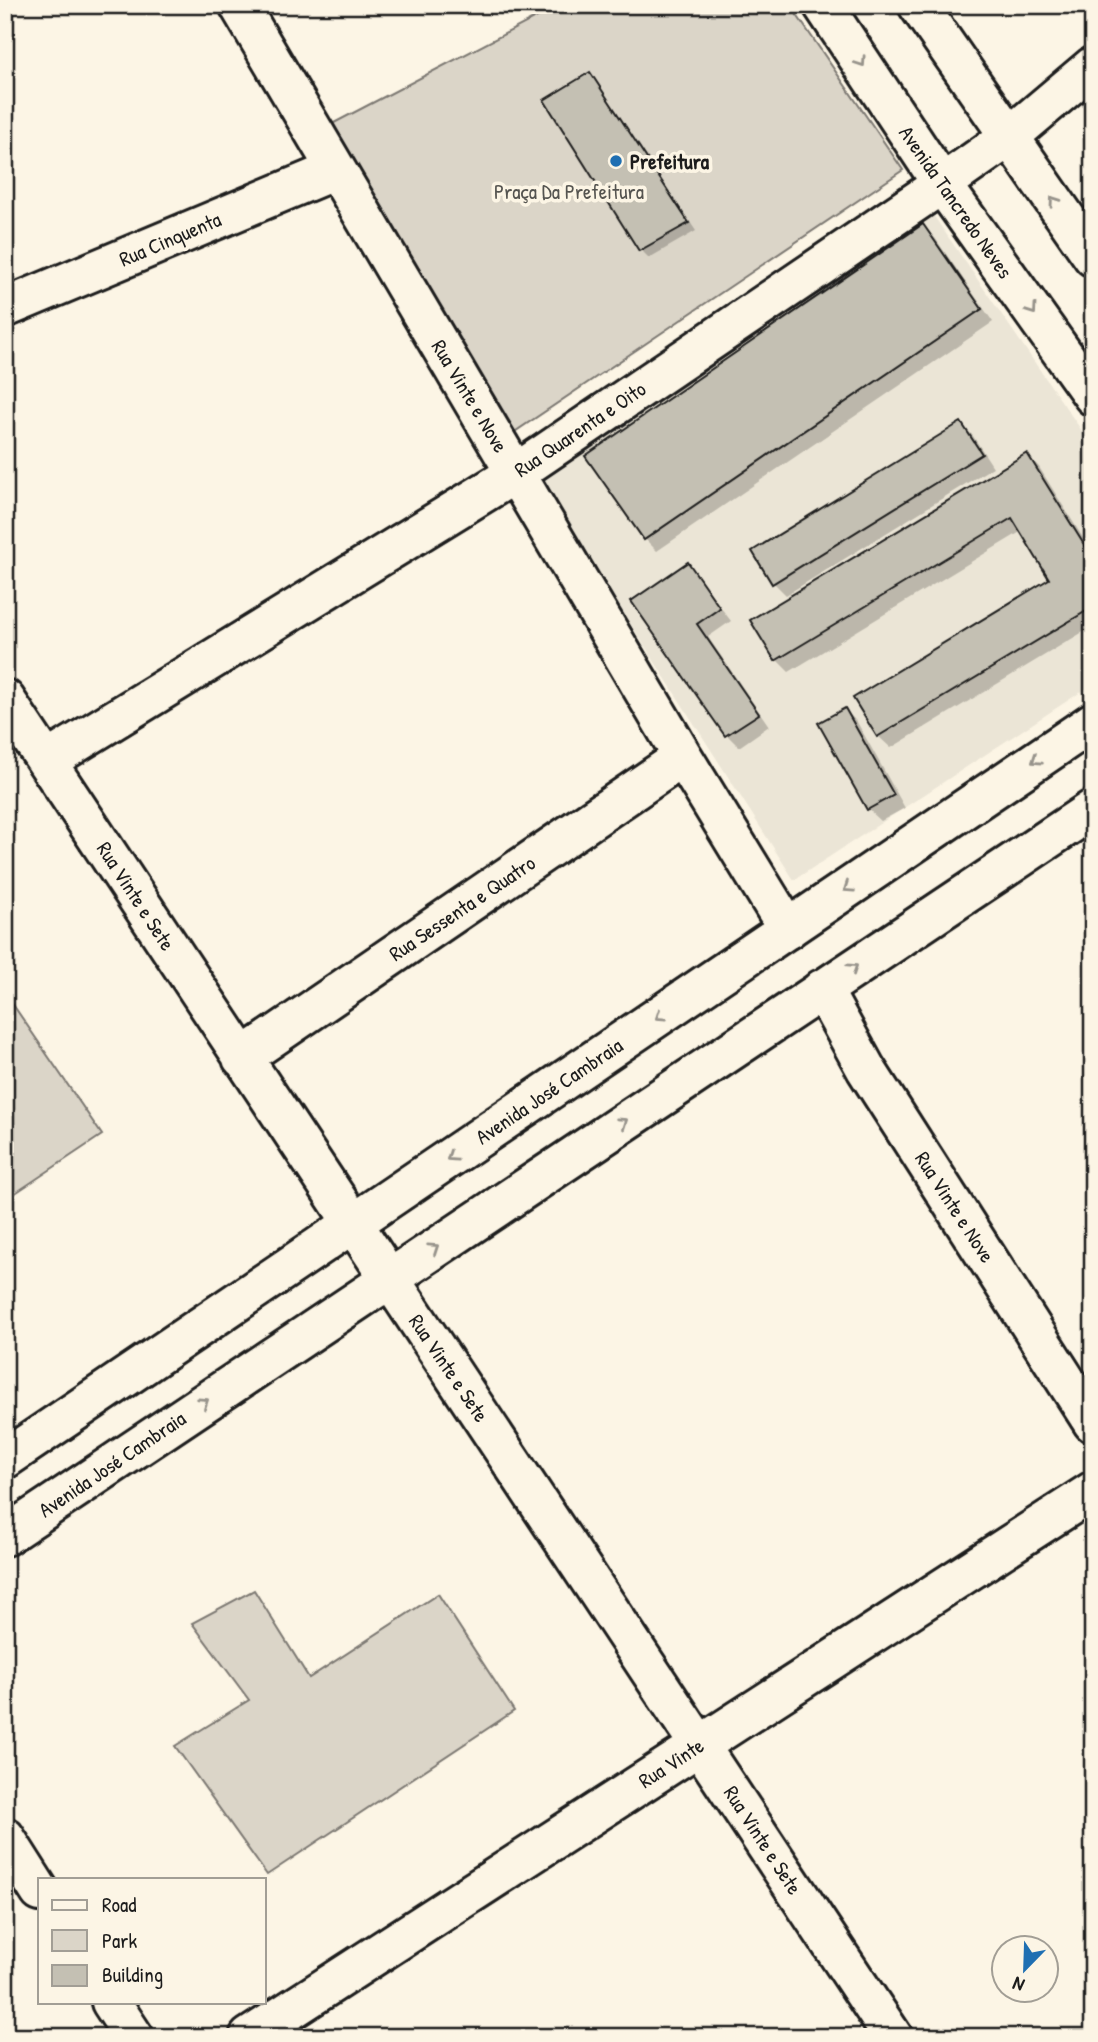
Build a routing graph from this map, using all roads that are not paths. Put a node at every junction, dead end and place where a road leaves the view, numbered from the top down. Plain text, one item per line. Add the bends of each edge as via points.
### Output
1 (239, 5) edge
2 (823, 5) edge
3 (918, 5) edge
4 (1093, 66) edge
5 (1009, 137) junction
6 (335, 170) junction
7 (943, 184) junction
8 (1093, 257) edge
9 (5, 308) edge
10 (1092, 392) edge
11 (516, 473) junction
12 (5, 699) edge
13 (1093, 722) edge
14 (683, 757) junction
15 (47, 761) junction
16 (1093, 809) edge
17 (788, 929) junction
18 (822, 989) junction
19 (242, 1058) junction
20 (353, 1223) junction
21 (389, 1278) junction
22 (1093, 1423) edge
23 (5, 1459) edge
24 (1093, 1491) edge
25 (5, 1536) edge
26 (700, 1744) junction
27 (5, 1837) edge
28 (38, 1889) edge
29 (112, 2004) edge
30 (134, 2037) edge
31 (249, 2037) edge
32 (893, 2037) edge

1 - 6 street, Rua Vinte e Nove
2 -> 7 street, Avenida Tancredo Neves
3 - 5 street
4 - 5 street, Rua Quarenta e Oito
5 - 7 street, Rua Quarenta e Oito
8 -> 5 street
6 - 9 street, Rua Cinquenta
6 - 11 street, Rua Vinte e Nove
7 -> 10 street, Avenida Tancredo Neves
7 - 11 street, Rua Quarenta e Oito
11 - 14 street, Rua Vinte e Nove
11 - 15 street, Rua Quarenta e Oito
12 - 15 street, Rua Vinte e Sete
13 -> 17 street, Avenida José Cambraia
14 - 17 street, Rua Vinte e Nove
14 - 19 street, Rua Sessenta e Quatro
15 - 19 street, Rua Vinte e Sete
18 -> 16 street, Avenida José Cambraia
17 -> 20 street, Avenida José Cambraia
21 -> 18 street, Avenida José Cambraia
18 - 22 street, Rua Vinte e Nove via 866,1069
19 - 20 street, Rua Vinte e Sete
20 - 21 street, Rua Vinte e Sete
20 - 23 street, Avenida José Cambraia
25 -> 21 street, Avenida José Cambraia
21 - 26 street, Rua Vinte e Sete
24 - 26 street, Rua Vinte
26 - 31 street, Rua Vinte
26 - 32 street, Rua Vinte e Sete
27 - 28 street
29 - 30 street

